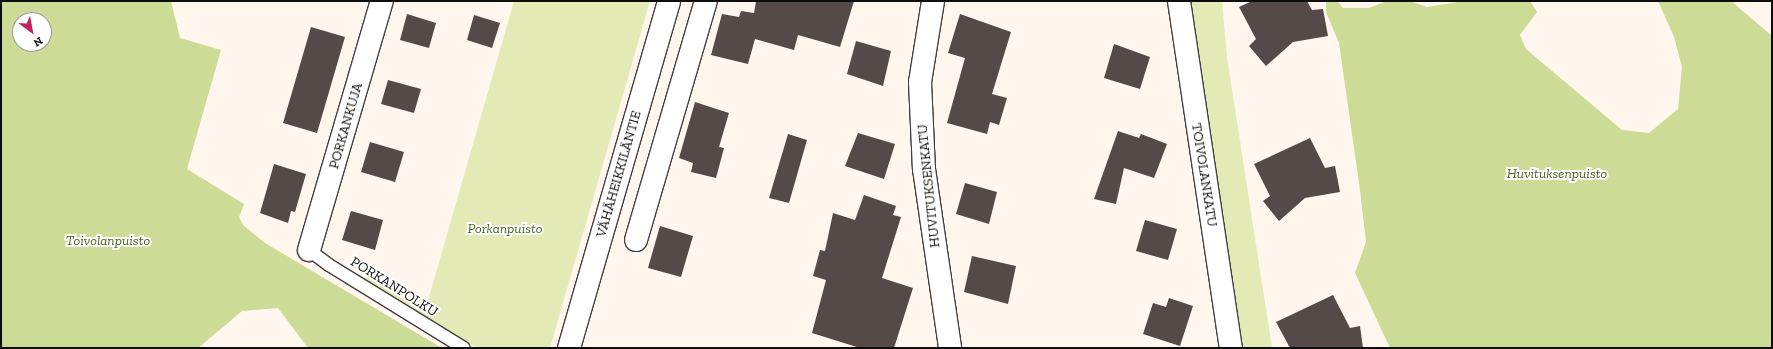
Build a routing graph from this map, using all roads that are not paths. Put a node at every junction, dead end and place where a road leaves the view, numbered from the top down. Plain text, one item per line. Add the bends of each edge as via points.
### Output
1 (382, 1) edge
2 (669, 1) edge
3 (706, 1) edge
4 (933, 1) edge
5 (1179, 1) edge
6 (636, 240) dead end
7 (309, 250) joint
8 (464, 348) edge
9 (569, 348) edge
10 (950, 348) edge
11 (1231, 348) edge

1 - 7 street, PORKANKUJA
2 - 9 street, VÄHÄHEIKKILÄNTIE
3 - 6 street
4 - 10 street, HUVITUKSENKATU via 920,82 924,169
5 - 11 street, TOIVOLANKATU
7 - 8 lane, PORKANPOLKU via 328,265

